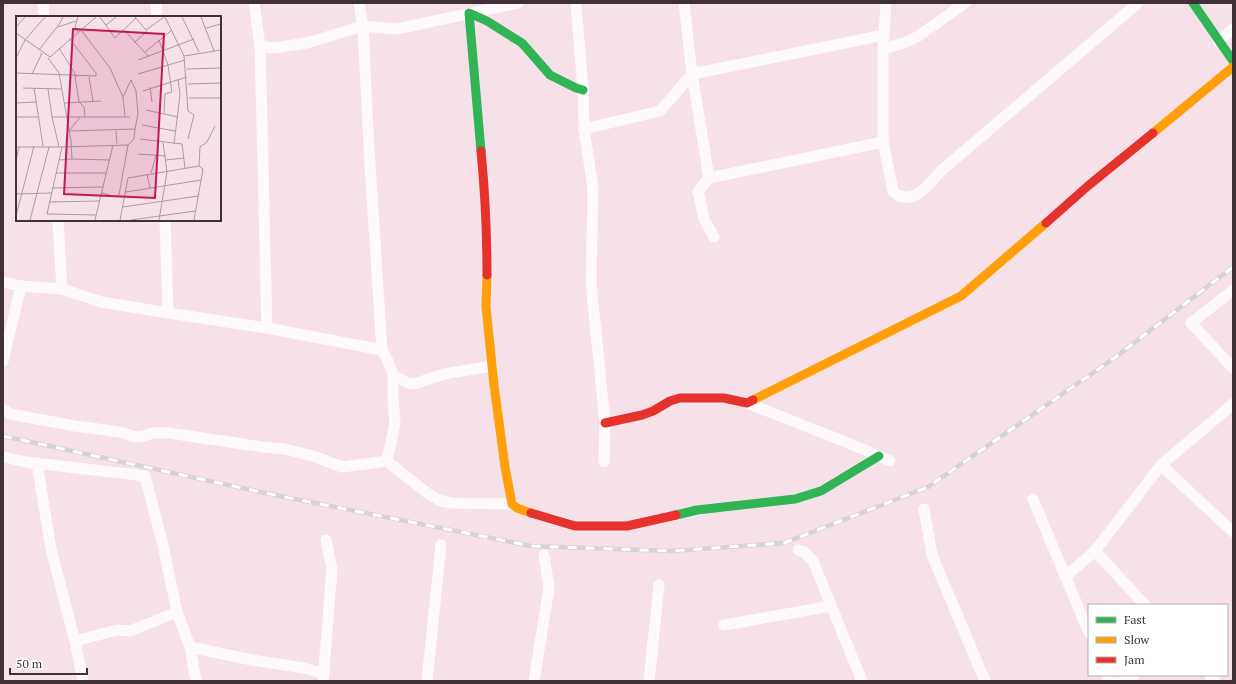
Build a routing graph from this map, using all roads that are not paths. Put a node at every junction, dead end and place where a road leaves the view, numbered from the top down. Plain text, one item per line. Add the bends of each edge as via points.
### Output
1 (43, 3) edge
2 (156, 3) edge
3 (254, 3) edge
4 (358, 3) edge
5 (518, 3) edge
6 (576, 3) edge
7 (684, 3) edge
8 (886, 3) edge
9 (965, 3) edge
10 (1138, 3) edge
11 (1193, 3) edge
12 (469, 13) junction
13 (44, 16) edge
14 (157, 16) edge
15 (363, 26) junction
16 (1233, 29) edge
17 (884, 34) junction
18 (1218, 41) junction
19 (260, 46) junction
20 (883, 49) junction
21 (1233, 62) edge
22 (1233, 66) edge
23 (692, 74) junction
24 (583, 90) junction
25 (584, 128) junction
26 (883, 142) junction
27 (709, 178) junction
28 (58, 221) edge
29 (164, 221) edge
30 (714, 237) dead end
31 (3, 282) edge
32 (21, 286) junction
33 (62, 289) junction
34 (1233, 290) edge
35 (168, 313) junction
36 (267, 328) junction
37 (382, 350) junction
38 (3, 361) edge
39 (492, 366) junction
40 (1233, 368) edge
41 (393, 375) junction
42 (747, 403) junction
43 (1233, 404) edge
44 (3, 409) edge
45 (605, 423) junction
46 (879, 456) junction
47 (3, 457) edge
48 (387, 461) junction
49 (890, 461) dead end
50 (604, 462) dead end
51 (36, 463) junction
52 (1161, 465) junction
53 (1033, 499) dead end
54 (512, 504) junction
55 (924, 509) dead end
56 (1233, 532) edge
57 (326, 540) dead end
58 (441, 544) dead end
59 (798, 550) dead end
60 (1095, 551) junction
61 (544, 555) dead end
62 (1065, 577) junction
63 (659, 585) dead end
64 (1144, 604) edge
65 (831, 606) junction
66 (177, 612) junction
67 (724, 625) dead end
68 (1088, 631) edge
69 (75, 641) junction
70 (190, 647) junction
71 (1132, 676) edge
72 (324, 677) edge
73 (83, 681) edge
74 (196, 681) edge
75 (427, 681) edge
76 (534, 681) edge
77 (649, 681) edge
78 (862, 681) edge
79 (985, 681) edge
80 (1119, 681) edge

1 - 13 street
2 - 14 street
3 - 19 street
4 - 15 street
5 - 12 street
6 - 24 street
7 - 23 street
8 - 17 street
9 - 20 street via 918,37
10 - 26 street via 941,171 919,194 905,198 893,191
11 - 18 street
12 - 15 street via 397,29
12 - 24 street via 522,43 550,75
12 - 39 street via 484,180 486,306
15 - 19 street via 307,43 273,48
15 - 37 street
16 - 18 street
17 - 20 street
17 - 23 street
18 - 21 street
19 - 36 street
20 - 26 street
22 - 42 street via 961,296
23 - 25 street via 660,111
23 - 27 street
24 - 25 street
25 - 45 street via 593,188 591,283
26 - 27 street
27 - 30 street via 698,192 704,219
28 - 33 street
29 - 35 street
31 - 32 street
32 - 33 street
32 - 38 street
33 - 35 street via 101,302
34 - 40 street via 1191,323
35 - 36 street
36 - 37 street
37 - 41 street
39 - 41 street via 444,374 414,384
39 - 54 street
41 - 48 street via 395,423
42 - 45 street via 724,398 680,398 642,415
42 - 46 street
43 - 52 street
44 - 48 street via 10,414 120,432 135,437 169,433 285,449 342,466
45 - 50 street
46 - 49 street
46 - 54 street via 821,492 795,499 698,510 627,526 575,526 517,508
47 - 51 street
48 - 54 street via 441,501
51 - 66 street via 145,476
51 - 69 street via 51,549
52 - 56 street
52 - 60 street
53 - 62 street
55 - 79 street via 932,555
57 - 72 street via 332,570
58 - 75 street
59 - 65 street via 813,561
60 - 62 street
60 - 64 street
61 - 76 street via 549,588
62 - 68 street
63 - 77 street
65 - 67 street
65 - 78 street
66 - 69 street via 130,631 117,630
66 - 70 street
69 - 73 street
70 - 72 street via 304,668
70 - 74 street
71 - 80 street

